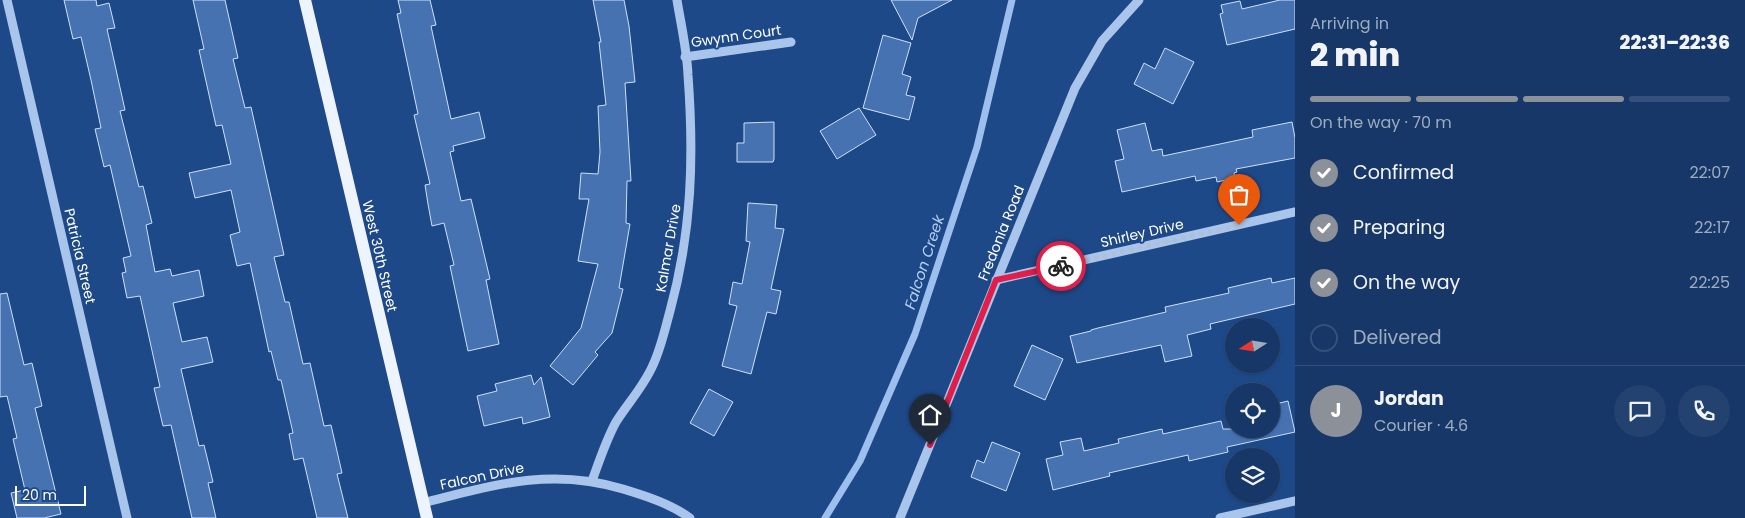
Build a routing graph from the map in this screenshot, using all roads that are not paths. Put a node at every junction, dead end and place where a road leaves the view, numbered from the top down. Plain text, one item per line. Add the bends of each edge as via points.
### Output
1 (7, 0) edge
2 (305, 0) edge
3 (677, 0) edge
4 (1139, 0) edge
5 (791, 42) dead end
6 (685, 57) junction
7 (1295, 212) edge
8 (996, 280) junction
9 (592, 482) junction
10 (1295, 501) edge
11 (423, 503) junction
12 (127, 518) edge
13 (427, 518) edge
14 (690, 518) edge
15 (900, 518) edge
16 (1220, 518) edge

1 - 12 street, Patricia Street
2 - 11 main road, West 30th Street
3 - 6 street, Kalmar Drive
4 - 8 street, Fredonia Road via 1102,41 1080,78
5 - 6 street, Gwynn Court
6 - 9 street, Kalmar Drive via 690,109 691,184 679,277 658,353 643,384 616,422
7 - 8 street, Shirley Drive
8 - 15 street, Fredonia Road
9 - 11 street, Falcon Drive via 561,479 517,481
9 - 14 street, Falcon Drive via 636,492
10 - 16 street
11 - 13 main road, West 30th Street

